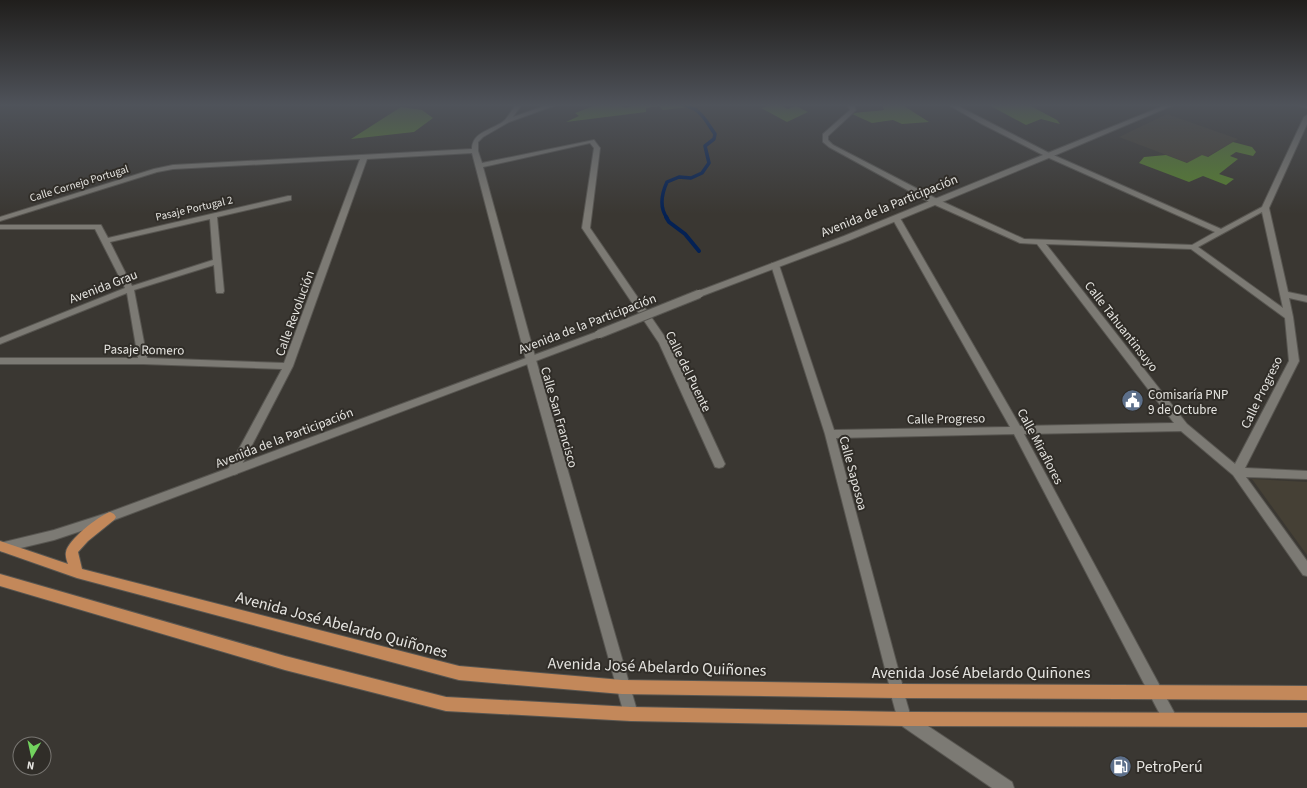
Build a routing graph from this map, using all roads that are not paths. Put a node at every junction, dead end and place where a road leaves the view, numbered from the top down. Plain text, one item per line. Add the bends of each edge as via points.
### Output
1 (476, 141) edge
2 (825, 141) edge
3 (1017, 141) edge
4 (1085, 141) edge
5 (1296, 141) edge
6 (476, 151) junction
7 (1049, 156) junction
8 (364, 158) junction
9 (479, 166) junction
10 (288, 198) dead end
11 (936, 202) junction
12 (1266, 208) junction
13 (213, 215) junction
14 (896, 218) junction
15 (0, 219) edge
16 (0, 227) edge
17 (1219, 231) junction
18 (105, 241) junction
19 (1040, 242) junction
20 (1193, 247) junction
21 (216, 262) junction
22 (775, 265) junction
23 (130, 289) junction
24 (220, 290) dead end
25 (1283, 294) junction
26 (1307, 299) edge
27 (1289, 317) junction
28 (0, 340) edge
29 (531, 360) junction
30 (0, 361) edge
31 (142, 361) junction
32 (288, 366) junction
33 (1183, 427) junction
34 (1017, 430) junction
35 (830, 434) junction
36 (719, 464) dead end
37 (233, 471) junction
38 (1237, 472) junction
39 (1307, 475) edge
40 (110, 517) junction
41 (1, 547) edge
42 (1307, 571) edge
43 (78, 573) junction
44 (0, 580) edge
45 (622, 687) junction
46 (897, 691) junction
47 (1155, 691) junction
48 (1307, 692) edge
49 (630, 714) junction
50 (904, 719) junction
51 (1170, 719) junction
52 (1307, 720) edge
53 (1006, 788) edge

1 - 6 street
2 - 11 street via 838,151
3 - 7 street
4 - 7 street, Avenida de la Participación
5 - 12 street
6 - 8 street, Calle Cornejo Portugal
6 - 9 street, Calle San Francisco
7 - 11 street, Avenida de la Participación
7 - 17 street
8 - 15 street, Calle Cornejo Portugal via 173,167 156,170
8 - 32 street, Calle Revolución
9 - 29 street, Calle San Francisco
9 - 36 street, Calle del Puente via 592,141 597,148 586,228 664,343
10 - 13 street, Pasaje Portugal 2
11 - 14 street, Avenida de la Participación
11 - 19 street via 1004,234 1023,241
12 - 17 street
12 - 25 street, Calle Progreso
13 - 18 street, Pasaje Portugal 2
13 - 21 street
14 - 22 street, Avenida de la Participación
14 - 34 street, Calle Miraflores
16 - 18 street via 98,227
17 - 20 street
18 - 23 street
19 - 20 street
19 - 33 street, Calle Tahuantinsuyo
20 - 27 street
21 - 23 street, Avenida Grau
21 - 24 street
22 - 29 street, Avenida de la Participación, bridge
22 - 35 street, Calle Saposoa
23 - 28 street, Avenida Grau
23 - 31 street
25 - 26 street
25 - 27 street, Calle Progreso
27 - 38 street, Calle Progreso via 1294,361
29 - 37 street, Avenida de la Participación
29 - 45 street, Calle San Francisco
30 - 31 street, Pasaje Romero
31 - 32 street, Pasaje Romero
32 - 37 street, Calle Revolución
33 - 34 street, Calle Progreso
33 - 38 street, Calle Tahuantinsuyo
34 - 35 street, Calle Progreso
34 - 47 street, Calle Miraflores
35 - 46 street, Calle Saposoa
37 - 40 street, Avenida de la Participación
38 - 39 street
38 - 42 street, Calle Tahuantinsuyo
40 - 41 street, Avenida de la Participación via 54,535
40 - 43 main road via 72,551
41 - 43 main road, Avenida José Abelardo Quiñones
43 - 45 main road, Avenida José Abelardo Quiñones via 459,674
44 - 49 main road via 285,663 446,704
45 - 46 main road, Avenida José Abelardo Quiñones
45 - 49 street, Calle San Francisco
46 - 47 main road, Avenida José Abelardo Quiñones
46 - 50 street, Calle Saposoa
47 - 48 main road, Avenida José Abelardo Quiñones
47 - 51 street, Calle Miraflores
49 - 50 main road
50 - 51 main road
50 - 53 street
51 - 52 main road

